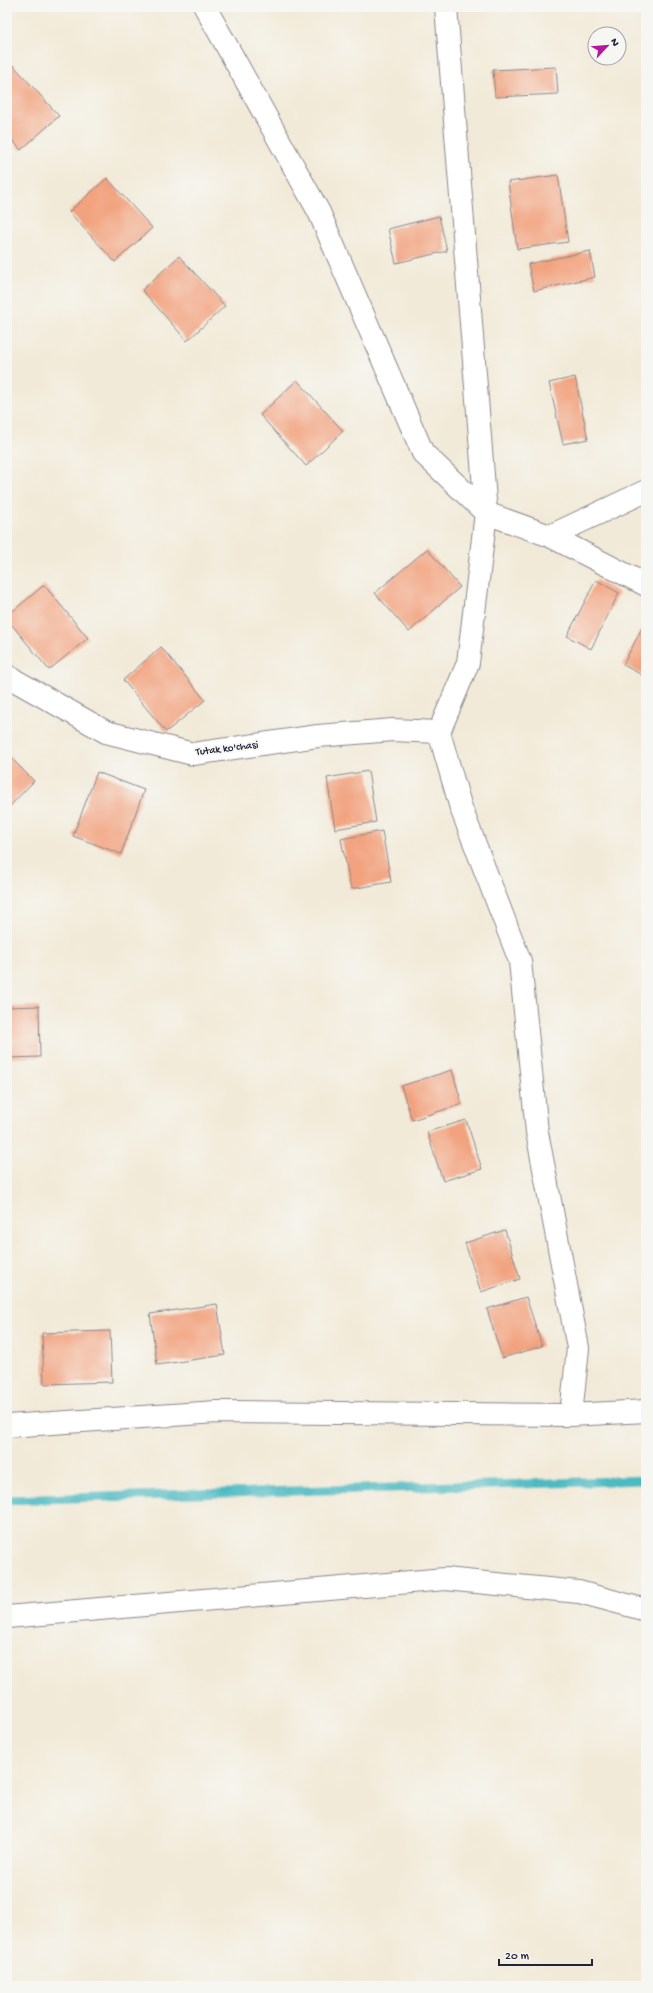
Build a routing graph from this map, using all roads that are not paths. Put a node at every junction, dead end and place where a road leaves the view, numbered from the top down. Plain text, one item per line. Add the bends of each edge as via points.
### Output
1 (205, 7) edge
2 (446, 7) edge
3 (646, 491) edge
4 (486, 513) junction
5 (550, 536) junction
6 (646, 585) edge
7 (7, 676) edge
8 (439, 732) junction
9 (646, 1411) edge
10 (571, 1415) junction
11 (7, 1426) edge
12 (646, 1610) edge
13 (7, 1617) edge

1 - 4 street via 319,212 423,453
2 - 4 street
3 - 5 street
4 - 5 street
4 - 8 street via 468,663
5 - 6 street
7 - 8 street, Tutak ko'chasi via 106,732 194,754 318,736 393,730
8 - 10 street via 461,808 520,961 537,1132 578,1348
9 - 10 street
10 - 11 street via 217,1412
12 - 13 street via 579,1592 446,1579

